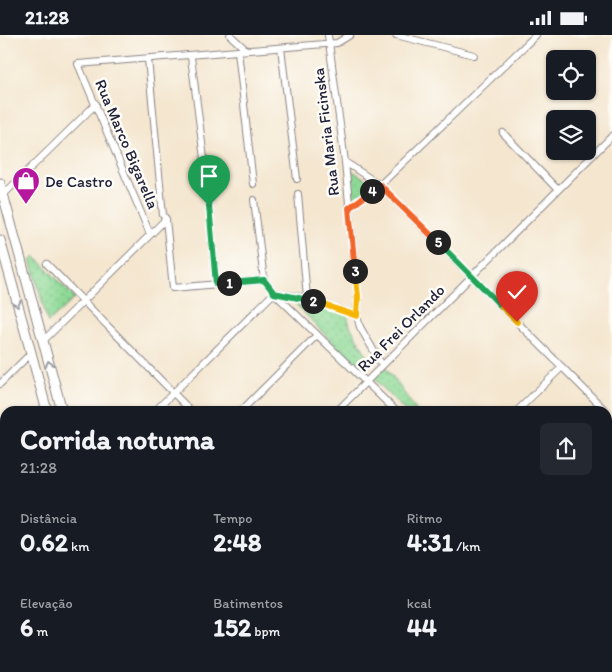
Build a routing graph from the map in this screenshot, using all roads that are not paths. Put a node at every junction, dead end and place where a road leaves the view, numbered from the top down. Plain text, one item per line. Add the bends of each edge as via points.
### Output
1 (230, 35) edge
2 (328, 35) edge
3 (350, 35) edge
4 (396, 35) edge
5 (536, 35) edge
6 (330, 44) junction
7 (281, 48) junction
8 (246, 50) junction
9 (238, 51) junction
10 (474, 55) dead end
11 (191, 57) junction
12 (148, 59) junction
13 (96, 103) junction
14 (503, 133) dead end
15 (612, 136) edge
16 (345, 162) junction
17 (297, 179) dead end
18 (0, 183) edge
19 (253, 184) dead end
20 (380, 185) junction
21 (208, 190) dead end
22 (558, 190) junction
23 (298, 194) dead end
24 (2, 196) edge
25 (254, 200) dead end
26 (209, 206) dead end
27 (349, 208) junction
28 (166, 219) junction
29 (150, 234) junction
30 (0, 240) edge
31 (47, 264) dead end
32 (472, 277) junction
33 (264, 280) junction
34 (216, 284) junction
35 (274, 293) junction
36 (307, 299) junction
37 (83, 301) junction
38 (357, 316) junction
39 (317, 335) junction
40 (43, 341) junction
41 (31, 353) junction
42 (382, 365) junction
43 (562, 367) junction
44 (366, 382) junction
45 (0, 384) edge
46 (173, 393) junction
47 (46, 406) edge
48 (61, 406) edge
49 (159, 406) edge
50 (186, 406) edge
51 (246, 406) edge
52 (341, 406) edge
53 (391, 406) edge
54 (522, 406) edge
55 (601, 406) edge

1 - 8 street
2 - 6 street, Rua Maria Ficinska
3 - 6 street via 343,41
4 - 10 street
5 - 20 street
6 - 7 street
6 - 16 street, Rua Maria Ficinska
7 - 8 street
7 - 17 street
8 - 9 street
9 - 11 street
9 - 19 street
11 - 12 street
11 - 21 street
12 - 13 street, Rua Marco Bigarella via 78,64
12 - 28 street via 163,215
13 - 24 street
13 - 29 street, Rua Marco Bigarella
14 - 22 street
15 - 22 street, Rua Frei Orlando
16 - 20 street
16 - 27 street, Rua Maria Ficinska
18 - 24 highway
20 - 27 street
20 - 32 street
22 - 32 street, Rua Frei Orlando
23 - 36 street
24 - 40 highway
25 - 33 street
26 - 34 street
27 - 38 street, Rua Maria Ficinska
28 - 29 street
28 - 34 street via 173,288
29 - 37 street
30 -> 41 highway
31 - 37 street
32 - 42 street, Rua Frei Orlando
32 - 43 street
33 - 34 street
33 - 35 street
35 - 36 street
35 - 39 street
35 - 46 street
36 - 38 street
37 - 40 street
37 - 46 street
38 - 42 street
39 - 44 street
39 - 51 street
48 -> 40 highway
41 - 45 street
41 - 47 highway
42 - 44 street, Rua Frei Orlando
43 - 54 street
43 - 55 street
44 - 52 street, Rua Frei Orlando
44 - 53 street
46 - 49 street
46 - 50 street

